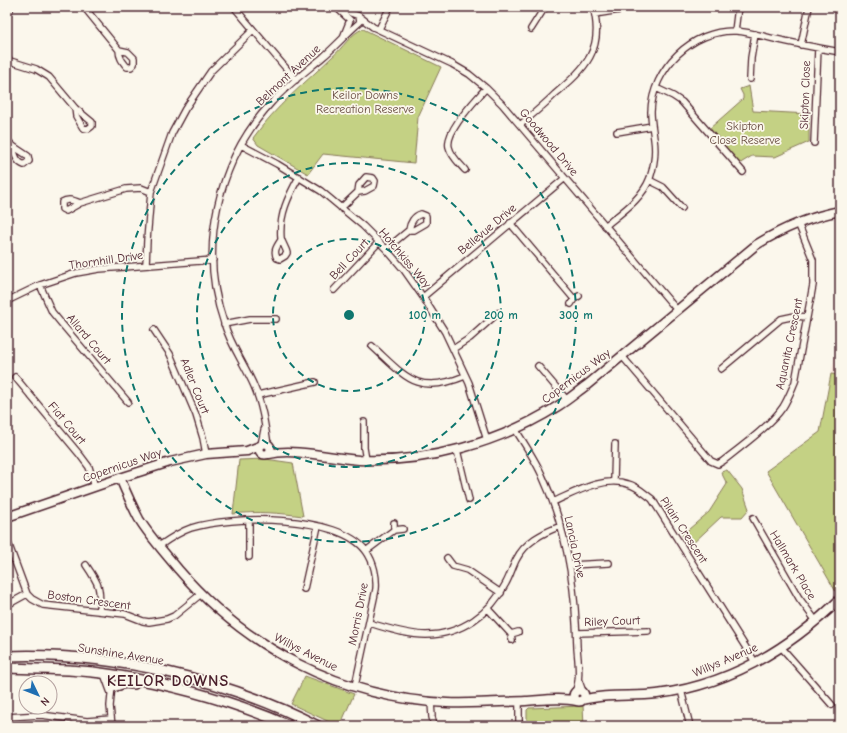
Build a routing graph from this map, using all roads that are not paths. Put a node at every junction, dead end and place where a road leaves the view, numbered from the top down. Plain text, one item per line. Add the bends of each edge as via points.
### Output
1 (11, 7) edge
2 (84, 7) edge
3 (234, 7) edge
4 (336, 7) edge
5 (344, 7) edge
6 (390, 7) edge
7 (545, 7) edge
8 (593, 7) edge
9 (738, 7) edge
10 (809, 7) edge
11 (632, 8) dead end
12 (354, 14) junction
13 (595, 14) junction
14 (7, 16) edge
15 (360, 17) junction
16 (350, 20) junction
17 (357, 24) junction
18 (373, 27) junction
19 (379, 29) junction
20 (531, 29) dead end
21 (253, 30) junction
22 (735, 31) junction
23 (754, 34) junction
24 (343, 37) junction
25 (801, 45) junction
26 (818, 48) junction
27 (119, 50) dead end
28 (840, 52) edge
29 (7, 60) edge
30 (750, 79) dead end
31 (296, 80) junction
32 (486, 88) junction
33 (656, 88) junction
34 (75, 108) dead end
35 (520, 125) junction
36 (652, 126) junction
37 (617, 132) dead end
38 (7, 140) edge
39 (814, 144) dead end
40 (241, 145) junction
41 (13, 146) dead end
42 (465, 170) dead end
43 (743, 172) dead end
44 (299, 177) junction
45 (565, 178) junction
46 (649, 180) junction
47 (151, 192) junction
48 (358, 192) dead end
49 (80, 203) dead end
50 (341, 208) junction
51 (682, 208) dead end
52 (840, 211) edge
53 (510, 223) junction
54 (798, 223) junction
55 (605, 226) junction
56 (409, 230) dead end
57 (281, 240) dead end
58 (379, 242) junction
59 (386, 249) junction
60 (213, 260) junction
61 (146, 265) junction
62 (40, 285) junction
63 (334, 290) dead end
64 (423, 297) junction
65 (575, 300) dead end
66 (7, 301) edge
67 (677, 310) junction
68 (498, 313) dead end
69 (807, 317) junction
70 (276, 319) dead end
71 (224, 324) junction
72 (154, 330) dead end
73 (372, 346) dead end
74 (453, 349) junction
75 (622, 356) junction
76 (538, 366) dead end
77 (721, 369) dead end
78 (465, 376) junction
79 (15, 377) dead end
80 (315, 382) dead end
81 (258, 395) junction
82 (567, 400) junction
83 (128, 402) dead end
84 (364, 422) dead end
85 (515, 429) junction
86 (487, 440) junction
87 (615, 444) dead end
88 (265, 448) junction
89 (457, 450) junction
90 (206, 454) junction
91 (366, 460) junction
92 (120, 478) junction
93 (614, 480) junction
94 (95, 487) junction
95 (469, 500) dead end
96 (554, 502) junction
97 (7, 517) edge
98 (753, 518) dead end
99 (249, 520) junction
100 (394, 523) dead end
101 (318, 526) junction
102 (561, 526) junction
103 (402, 529) dead end
104 (394, 530) junction
105 (7, 540) edge
106 (159, 546) junction
107 (366, 551) junction
108 (249, 557) dead end
109 (447, 558) dead end
110 (608, 563) dead end
111 (86, 565) dead end
112 (570, 565) junction
113 (304, 589) dead end
114 (501, 593) junction
115 (27, 594) junction
116 (201, 594) junction
117 (840, 599) edge
118 (7, 605) edge
119 (488, 609) junction
120 (98, 610) junction
121 (816, 621) junction
122 (369, 623) junction
123 (648, 630) dead end
124 (518, 632) dead end
125 (577, 633) junction
126 (782, 647) junction
127 (11, 656) edge
128 (60, 657) junction
129 (755, 662) junction
130 (7, 668) edge
131 (68, 670) junction
132 (109, 674) junction
133 (172, 686) junction
134 (355, 686) junction
135 (112, 690) junction
136 (681, 690) junction
137 (579, 695) junction
138 (519, 701) junction
139 (431, 702) junction
140 (832, 705) dead end
141 (7, 717) edge
142 (111, 719) junction
143 (112, 726) edge
144 (290, 726) edge
145 (318, 726) edge
146 (434, 726) edge
147 (519, 726) edge
148 (690, 726) edge

1 - 14 street
2 - 27 street
3 - 21 street
4 - 16 street
5 - 12 street
6 - 19 street
7 - 20 street
8 - 13 street
9 - 22 street
10 - 25 street
11 - 13 street
12 - 15 street
12 - 16 street
13 - 35 street via 596,38 585,67
15 - 17 street
15 - 18 street, Goodwood Drive
16 - 17 street
16 - 24 street, Belmont Avenue
17 - 18 street, Goodwood Drive
17 - 24 street, Belmont Avenue
18 - 19 street, Goodwood Drive
19 - 32 street, Goodwood Drive via 461,69
21 - 31 street
21 - 47 street via 211,71 185,109 172,133
22 - 23 street
22 - 33 street via 714,34 686,48 668,64
23 - 25 street
23 - 30 street
24 - 31 street, Belmont Avenue
25 - 26 street
26 - 28 street
26 - 39 street, Skipton Close
29 - 34 street via 36,69 49,77
31 - 40 street, Belmont Avenue via 265,110
32 - 35 street, Goodwood Drive
32 - 42 street via 455,127 449,139 452,155
33 - 36 street via 651,107
33 - 43 street via 677,98 688,108
35 - 45 street, Goodwood Drive
36 - 37 street
36 - 46 street via 655,150
38 - 41 street
40 - 44 street, Hotchkiss Way
40 - 60 street, Belmont Avenue via 227,173 219,200 214,228
44 - 50 street, Hotchkiss Way
44 - 57 street via 287,198 282,216
45 - 53 street, Bellevue Drive
45 - 55 street, Goodwood Drive
46 - 51 street via 663,187
46 - 55 street via 637,198
47 - 49 street via 141,188 126,189
47 - 61 street
48 - 50 street
50 - 58 street, Hotchkiss Way
52 - 54 street, Copernicus Way
53 - 64 street, Bellevue Drive
53 - 65 street
54 - 67 street, Copernicus Way via 756,245
54 - 69 street, Aquanita Crescent via 813,260 813,285
55 - 67 street, Goodwood Drive
56 - 59 street
58 - 59 street, Hotchkiss Way
58 - 63 street, Bell Court
59 - 64 street, Hotchkiss Way
60 - 61 street, Thornhill Drive
60 - 71 street, Belmont Avenue via 214,282
61 - 62 street, Thornhill Drive via 76,273
62 - 66 street, Thornhill Drive
62 - 83 street, Allard Court via 60,323
64 - 74 street, Hotchkiss Way
67 - 75 street, Copernicus Way
68 - 74 street via 470,338
69 - 75 street, Aquanita Crescent via 794,382 782,408 772,420 719,464 711,461
69 - 77 street via 781,319
70 - 71 street via 250,318
71 - 81 street, Belmont Avenue
72 - 90 street, Adler Court via 170,354 203,438
73 - 78 street via 406,376 420,383 437,385
74 - 78 street, Hotchkiss Way
75 - 82 street, Copernicus Way
76 - 82 street
78 - 86 street, Hotchkiss Way
79 - 94 street, Fiat Court via 89,467
80 - 81 street
81 - 88 street, Belmont Avenue via 265,426
82 - 85 street, Copernicus Way
84 - 91 street
85 - 86 street, Copernicus Way
85 - 96 street, Lancia Drive via 541,472
86 - 89 street, Copernicus Way
87 - 93 street
88 - 90 street, Copernicus Way
88 - 91 street, Copernicus Way
89 - 91 street, Copernicus Way via 414,457
89 - 95 street
90 - 92 street, Copernicus Way
92 - 94 street, Copernicus Way
92 - 106 street, Willys Avenue via 136,513
93 - 96 street via 600,483
93 - 129 street, Pilain Crescent via 629,484 652,499
94 - 97 street, Copernicus Way
96 - 102 street, Lancia Drive
98 - 121 street, Hallmark Place via 798,598
99 - 101 street, Morris Drive
99 - 106 street, Morris Drive via 196,527 179,533
99 - 108 street
100 - 104 street
101 - 107 street, Morris Drive via 342,533
101 - 113 street
102 - 112 street, Lancia Drive
102 - 114 street via 541,534 522,551
103 - 104 street
104 - 107 street
105 - 115 street
106 - 116 street, Willys Avenue
107 - 122 street, Morris Drive via 377,581
109 - 114 street via 452,568 467,570
110 - 112 street
111 - 120 street via 98,583
112 - 125 street, Lancia Drive
114 - 119 street
115 - 118 street
115 - 120 street, Boston Crescent via 43,605
116 - 120 street, Boston Crescent via 174,616 156,621 143,621 125,614
116 - 134 street, Willys Avenue via 231,621 270,648 314,671
117 - 121 street, Willys Avenue
119 - 122 street via 458,628 436,634 404,632
119 - 124 street via 511,637
121 - 126 street, Willys Avenue
122 - 134 street, Morris Drive
123 - 125 street, Riley Court
125 - 137 street, Lancia Drive
126 - 129 street, Willys Avenue
126 - 140 street
127 - 128 main road, Sunshine Avenue
127 - 131 main road via 22,664
128 - 132 main road via 106,666 111,668
128 - 145 main road, Sunshine Avenue via 122,664 196,680 254,698
129 - 136 street, Willys Avenue via 722,677
130 - 131 main road, Sunshine Avenue
131 - 132 main road, Sunshine Avenue
132 - 133 main road, Sunshine Avenue
132 - 135 street
132 - 135 street
133 - 135 main road via 125,683
133 - 144 main road, Sunshine Avenue via 228,702
134 - 139 street, Willys Avenue
135 - 142 street
136 - 137 street, Willys Avenue via 644,695
136 - 148 street
137 - 138 street, Willys Avenue
138 - 139 street, Willys Avenue
138 - 147 street
139 - 146 street
141 - 142 street via 41,715 87,721
142 - 143 street

